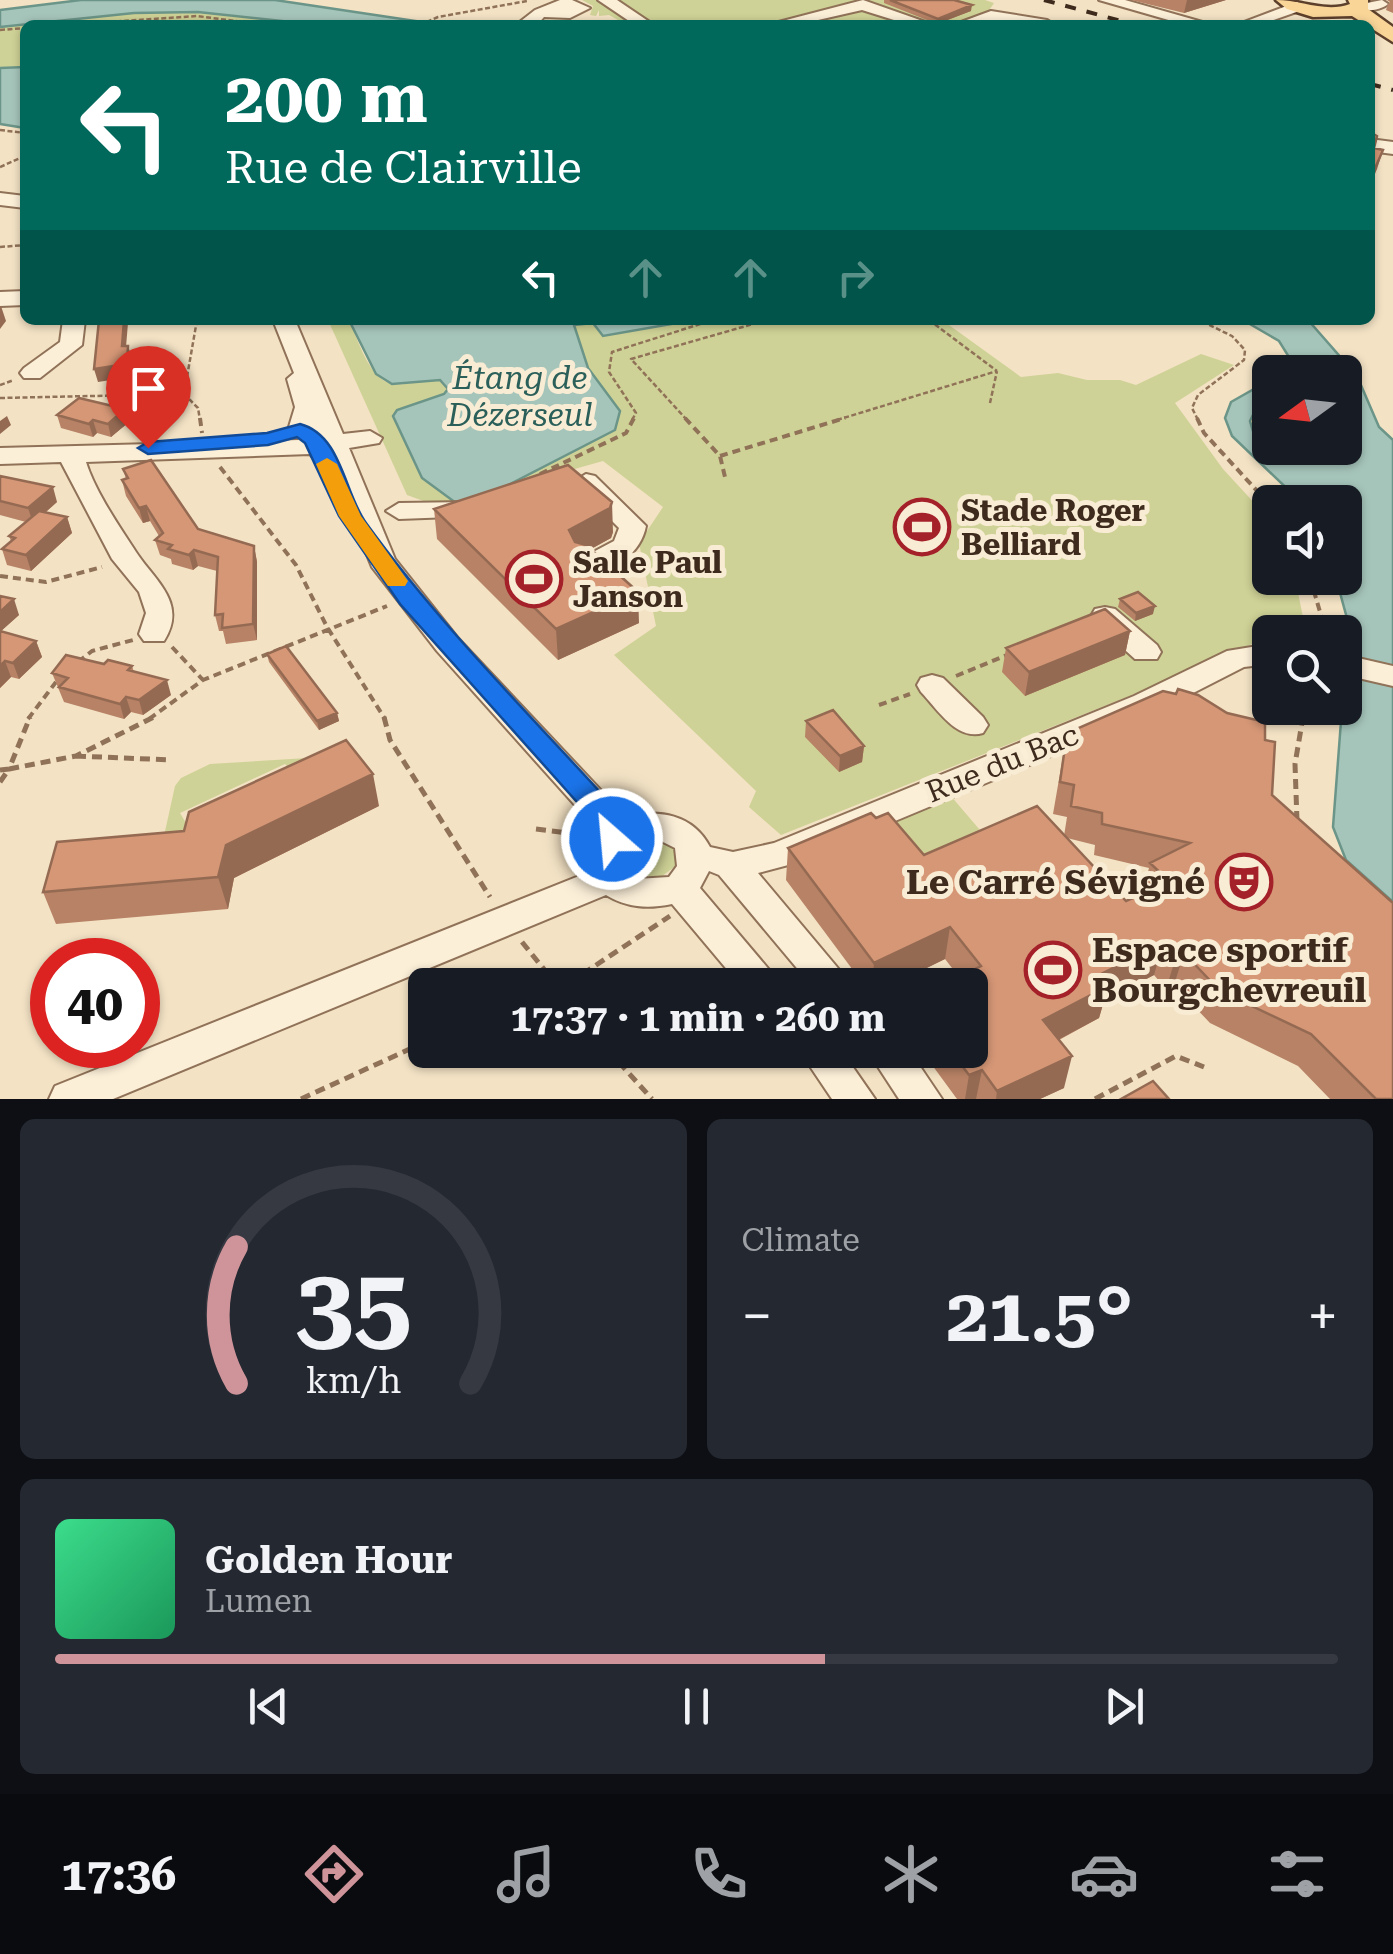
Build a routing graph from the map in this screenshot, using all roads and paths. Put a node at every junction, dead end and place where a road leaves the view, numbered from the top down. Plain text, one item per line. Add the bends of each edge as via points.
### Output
1 (530, 0) edge
2 (604, 0) edge
3 (1107, 0) edge
4 (1292, 4) edge
5 (564, 6) edge
6 (1369, 8) edge
7 (138, 20) edge
8 (228, 20) edge
9 (433, 20) edge
10 (530, 20) edge
11 (587, 20) edge
12 (638, 20) edge
13 (799, 20) edge
14 (909, 20) edge
15 (977, 20) edge
16 (1016, 20) edge
17 (1185, 20) edge
18 (1255, 20) edge
19 (1393, 39) edge
20 (73, 325) edge
21 (196, 325) edge
22 (284, 325) edge
23 (284, 325) edge
24 (697, 325) edge
25 (749, 325) edge
26 (936, 325) edge
27 (1210, 325) edge
28 (997, 371) junction
29 (32, 374) dead end
30 (184, 394) junction
31 (0, 398) edge
32 (990, 403) dead end
33 (370, 438) dead end
34 (319, 440) junction
35 (206, 448) junction
36 (73, 452) junction
37 (0, 456) edge
38 (720, 456) junction
39 (536, 476) edge
40 (725, 476) dead end
41 (564, 483) edge
42 (1253, 485) edge
43 (503, 505) edge
44 (399, 511) dead end
45 (126, 558) junction
46 (590, 565) edge
47 (0, 576) edge
48 (409, 599) junction
49 (1104, 616) edge
50 (327, 626) junction
51 (154, 634) junction
52 (1146, 652) dead end
53 (1012, 653) edge
54 (1252, 656) edge
55 (77, 663) edge
56 (1362, 669) edge
57 (62, 675) edge
58 (1393, 676) edge
59 (203, 680) junction
60 (932, 686) junction
61 (879, 705) dead end
62 (972, 725) dead end
63 (1301, 725) edge
64 (76, 756) junction
65 (172, 760) dead end
66 (9, 769) junction
67 (0, 770) edge
68 (0, 782) edge
69 (611, 823) junction
70 (1298, 826) edge
71 (536, 829) dead end
72 (696, 854) junction
73 (730, 866) junction
74 (609, 878) junction
75 (680, 889) junction
76 (505, 921) junction
77 (543, 968) edge
78 (748, 968) edge
79 (818, 968) edge
80 (408, 1050) edge
81 (1204, 1067) dead end
82 (624, 1068) edge
83 (832, 1068) edge
84 (899, 1068) edge
85 (126, 1088) edge
86 (69, 1099) edge
87 (301, 1099) edge
88 (652, 1099) edge
89 (855, 1099) edge
90 (922, 1099) edge
91 (1094, 1099) edge

1 - 9 path
2 - 5 street
2 - 12 street
3 - 17 street
4 - 6 main road via 1321,12
4 - 18 street
5 - 10 street
5 - 11 street
6 - 19 main road
7 - 8 path
13 - 14 street via 863,6
15 - 16 street
20 - 29 street via 71,346
21 - 30 path
22 - 34 street
23 - 34 street
24 - 39 path via 612,352 608,367 636,412 634,424
25 - 38 path via 631,359
26 - 28 path
27 - 42 path via 1232,336 1245,350 1244,360 1198,394 1192,408 1204,432
28 - 32 path
28 - 38 path
30 - 31 path
30 - 35 path via 198,408
33 - 34 street
34 - 35 street
34 - 48 street
35 - 36 street
35 - 50 path via 296,565
36 - 37 street
36 - 45 street via 74,466
38 - 40 path
41 - 46 street via 581,478 633,526 622,550
43 - 44 street via 488,511
45 - 47 path via 68,579
45 - 51 street via 152,590 160,613
48 - 50 path
48 - 69 street
49 - 52 street
50 - 59 path
50 - 76 path
51 - 55 path via 92,651
51 - 59 path
53 - 60 path
54 - 73 street, Rue du Bac via 816,840
56 - 58 street
57 - 66 path via 19,732
59 - 64 path via 152,718
60 - 61 path
60 - 62 street
63 - 70 path via 1294,764
64 - 65 path
64 - 66 path
66 - 67 path
66 - 68 path
69 - 71 path via 581,822 576,834
69 - 72 street via 668,826
69 - 74 street via 603,865
72 - 73 street
72 - 75 street via 696,867
73 - 79 street
74 - 75 street via 618,888 647,896
74 - 76 street
75 - 78 street
76 - 77 path
76 - 85 street
80 - 87 path
81 - 91 path via 1176,1056
82 - 88 path
83 - 89 street
84 - 90 street
85 - 86 street

